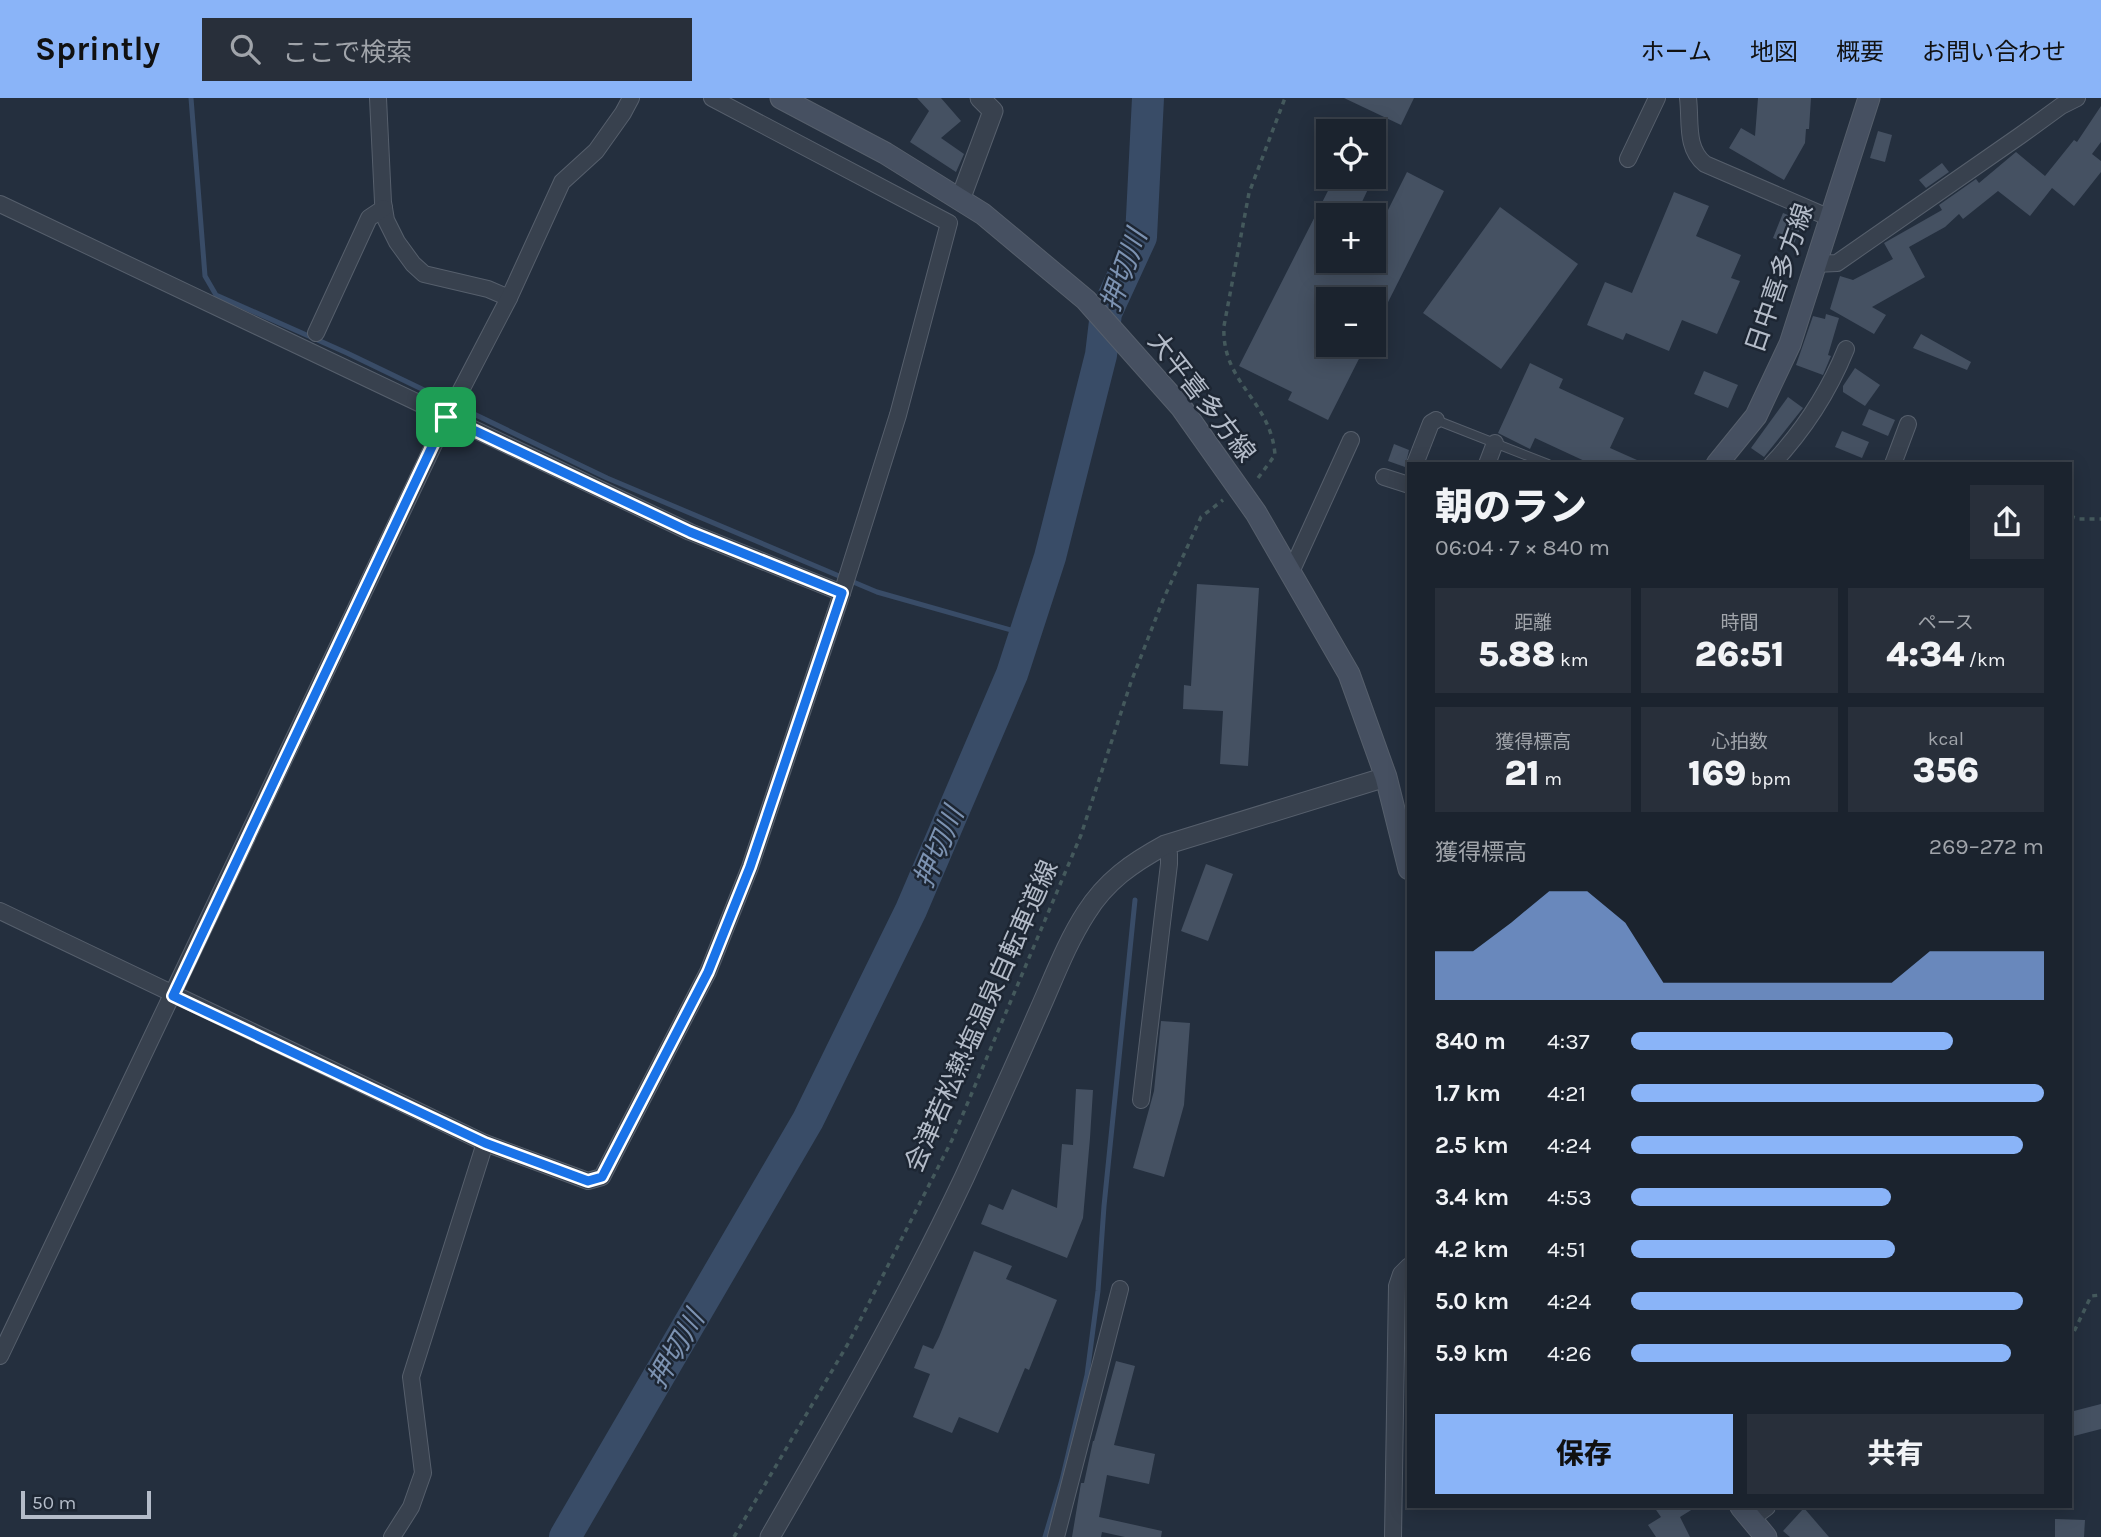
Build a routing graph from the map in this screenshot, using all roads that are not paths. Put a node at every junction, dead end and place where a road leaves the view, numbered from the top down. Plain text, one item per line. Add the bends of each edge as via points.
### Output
1 (378, 98) edge
2 (631, 98) edge
3 (712, 98) edge
4 (781, 98) edge
5 (980, 98) edge
6 (1657, 98) edge
7 (1688, 98) edge
8 (1869, 98) edge
9 (2077, 98) edge
10 (1628, 159) dead end
11 (960, 200) junction
12 (0, 204) edge
13 (384, 208) junction
14 (1830, 218) junction
15 (1815, 264) junction
16 (509, 298) junction
17 (316, 333) dead end
18 (1846, 349) dead end
19 (446, 417) junction
20 (1436, 420) joint
21 (1908, 424) dead end
22 (1351, 440) dead end
23 (1494, 443) junction
24 (1416, 462) edge
25 (1488, 462) edge
26 (1543, 462) edge
27 (1721, 462) edge
28 (1774, 462) edge
29 (1895, 462) edge
30 (1384, 477) dead end
31 (1407, 483) edge
32 (1291, 572) junction
33 (842, 593) junction
34 (1386, 777) junction
35 (1165, 845) junction
36 (1407, 861) edge
37 (0, 911) edge
38 (173, 996) junction
39 (1141, 1101) dead end
40 (485, 1143) junction
41 (1407, 1268) edge
42 (1120, 1289) dead end
43 (0, 1356) edge
44 (1753, 1511) edge
45 (392, 1537) edge
46 (770, 1537) edge
47 (1056, 1537) edge
48 (1393, 1537) edge
49 (1766, 1537) edge

1 - 13 street
2 - 16 street via 587,161 562,182
3 - 33 street via 948,223 898,415
4 - 11 main road, 大平喜多方線 via 885,153
5 - 11 street via 993,111
6 - 10 street
7 - 14 street via 1691,147 1696,157
8 - 14 main road, 日中喜多方線
9 - 15 street via 1837,263
11 - 32 main road, 大平喜多方線 via 1086,300 1181,407 1256,513
12 - 19 street
13 - 16 street via 397,243 424,274
13 - 17 street via 369,218
14 - 15 main road, 日中喜多方線
15 - 27 main road, 日中喜多方線 via 1790,344 1756,415
16 - 19 street
18 - 28 street via 1825,392
19 - 33 street via 690,532
19 - 38 street
20 - 23 lane
20 - 24 street
21 - 29 street
22 - 32 street
23 - 25 street
23 - 26 lane
30 - 31 street
32 - 34 main road, 大平喜多方線 via 1349,674
33 - 40 street via 750,867 708,972 602,1177 588,1181
34 - 35 street
34 - 36 main road, 大平喜多方線
35 - 39 street via 1169,864
35 - 46 street via 1108,883 1085,914 919,1271
37 - 38 street
38 - 40 street
38 - 43 street
40 - 45 street via 411,1377 423,1473 411,1507
41 - 48 street via 1397,1286
42 - 47 street
44 - 49 main road

